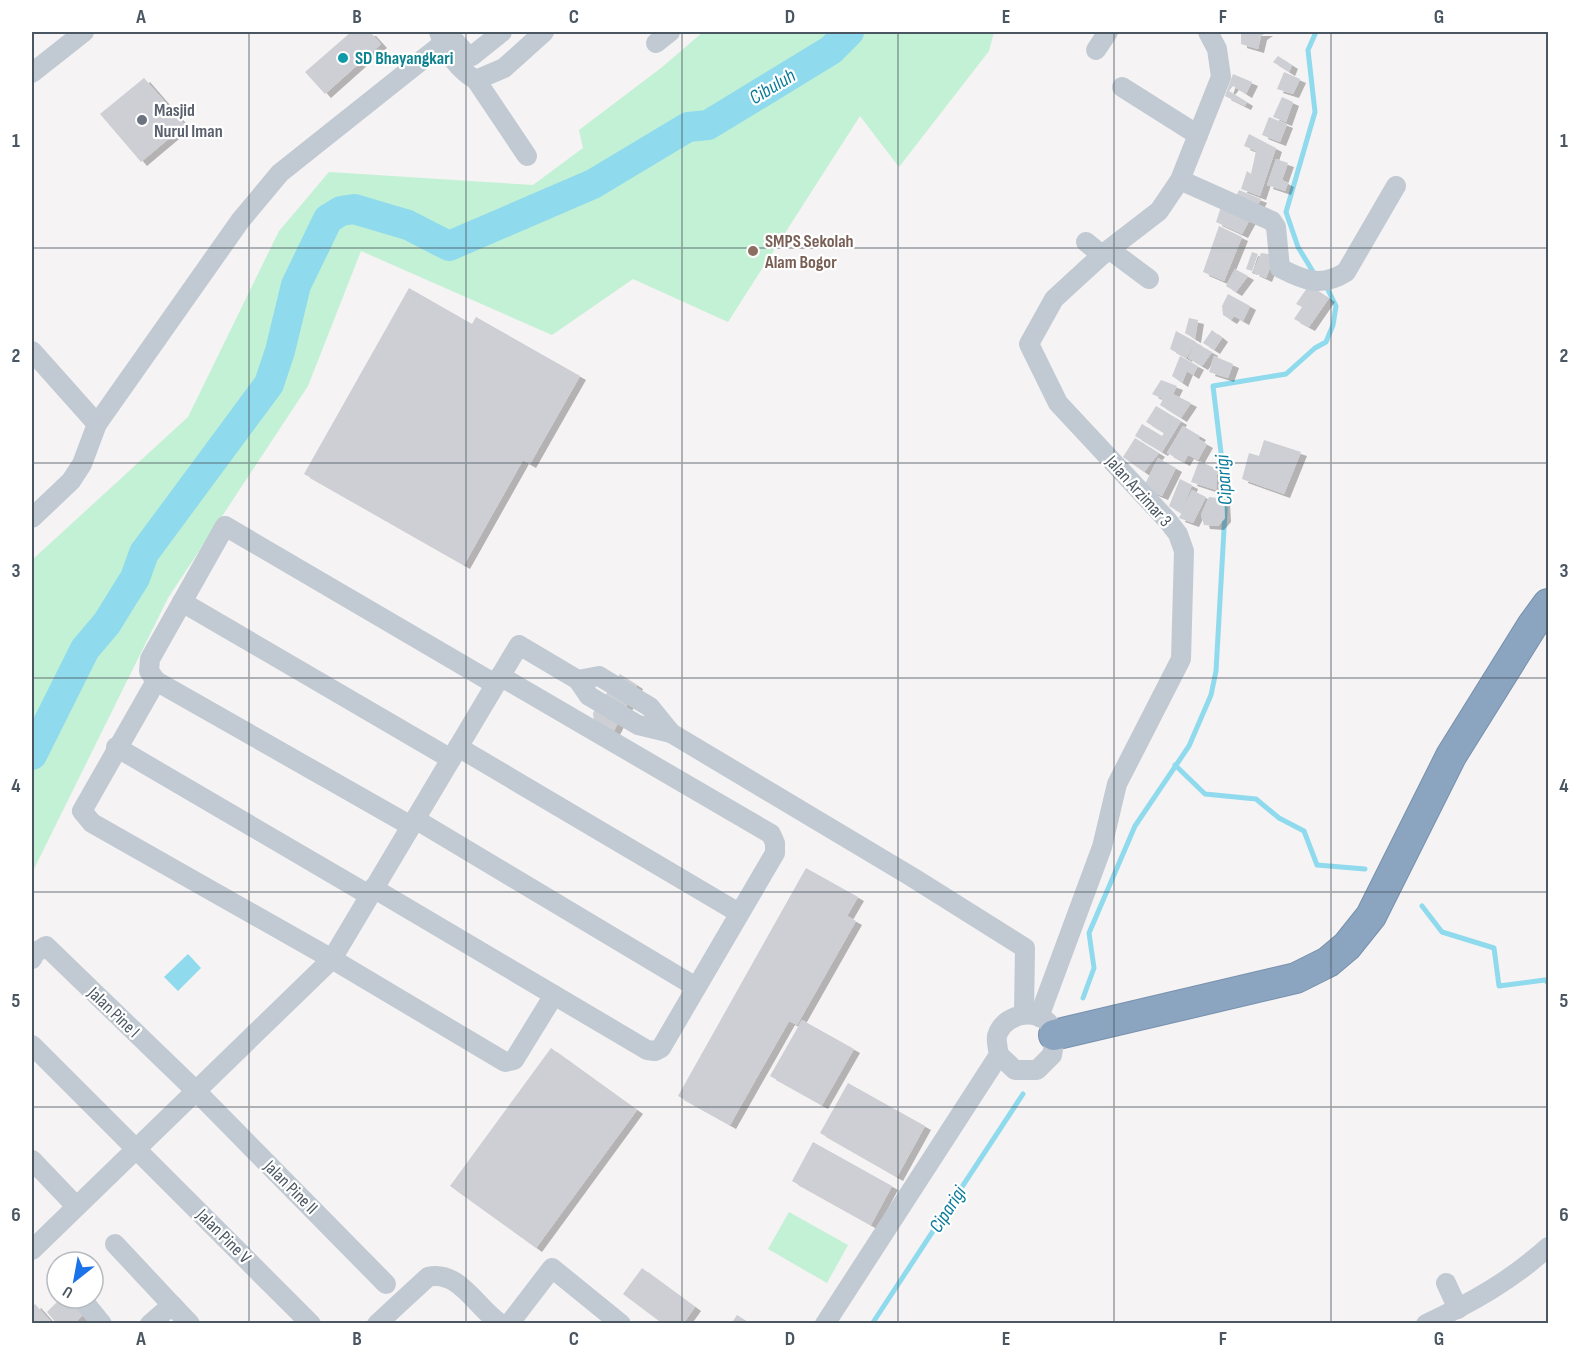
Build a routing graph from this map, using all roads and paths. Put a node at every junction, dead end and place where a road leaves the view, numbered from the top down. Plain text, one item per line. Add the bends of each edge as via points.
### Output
1 (84, 32) edge
2 (502, 32) edge
3 (544, 32) edge
4 (1108, 32) edge
5 (1208, 32) edge
6 (444, 36) edge
7 (1096, 50) dead end
8 (32, 73) edge
9 (476, 80) junction
10 (1122, 87) dead end
11 (1198, 135) junction
12 (527, 156) dead end
13 (1180, 180) junction
14 (1395, 186) dead end
15 (1086, 242) dead end
16 (1106, 253) junction
17 (1149, 279) dead end
18 (32, 351) edge
19 (97, 424) junction
20 (32, 518) edge
21 (182, 602) junction
22 (1548, 604) edge
23 (498, 680) junction
24 (156, 681) junction
25 (116, 747) junction
26 (454, 753) junction
27 (413, 823) junction
28 (371, 892) junction
29 (739, 914) junction
30 (332, 958) junction
31 (32, 959) edge
32 (696, 987) junction
33 (554, 995) junction
34 (1039, 1022) junction
35 (32, 1045) edge
36 (999, 1055) junction
37 (196, 1091) junction
38 (136, 1148) junction
39 (32, 1160) edge
40 (75, 1205) junction
41 (115, 1244) dead end
42 (32, 1250) edge
43 (1547, 1254) edge
44 (1446, 1283) dead end
45 (386, 1284) dead end
46 (172, 1305) junction
47 (1458, 1309) junction
48 (91, 1310) edge
49 (102, 1323) edge
50 (150, 1323) edge
51 (190, 1323) edge
52 (311, 1323) edge
53 (377, 1323) edge
54 (501, 1323) edge
55 (509, 1323) edge
56 (621, 1323) edge
57 (825, 1323) edge
58 (1426, 1323) edge

1 - 8 street
2 - 6 street via 472,56
3 - 9 street via 504,68
4 - 7 street
5 - 11 street, Jalan Arzimar 3 via 1217,49 1221,77
6 - 9 street via 463,72
6 - 19 street via 280,173 240,221
9 - 12 street
10 - 11 street
11 - 13 street, Jalan Arzimar 3
13 - 14 street via 1272,221 1276,226 1280,268 1307,282 1346,272
13 - 16 street, Jalan Arzimar 3 via 1159,211
15 - 16 street
16 - 17 street
16 - 34 street, Jalan Arzimar 3 via 1054,299 1029,344 1058,403 1178,534 1184,551 1181,659 1118,784 1102,847
18 - 19 street
19 - 20 street via 71,481
21 - 23 street via 225,526
21 - 24 street via 150,659 149,671
21 - 26 street
22 - 34 highway via 1451,756 1371,916 1328,962 1296,978
23 - 26 street
23 - 29 street via 771,834 775,853
23 - 34 street via 519,645 578,680 599,676 650,706 671,733 1025,948
24 - 25 street
24 - 27 street
25 - 28 street
25 - 30 street via 84,804 82,811 92,823
26 - 27 street
26 - 29 street
27 - 28 street
27 - 32 street
28 - 30 street
28 - 33 street
29 - 32 street
30 - 33 street via 505,1062 514,1060
30 - 37 street
31 - 37 street, Jalan Pine I via 46,946
32 - 33 street via 661,1048 655,1051 646,1050
34 - 36 street via 1007,1020 997,1036
34 - 36 street via 1052,1055 1037,1070 1015,1070
35 - 38 street, Jalan Pine V
36 - 57 street
37 - 38 street
37 - 45 street, Jalan Pine II
38 - 40 street
38 - 52 street, Jalan Pine V
39 - 40 street
40 - 42 street
41 - 46 street
43 - 47 street
44 - 47 street
46 - 50 street
46 - 51 street
47 - 58 street
48 - 49 street
53 - 54 street via 428,1278 438,1275 447,1276
55 - 56 street via 552,1268

